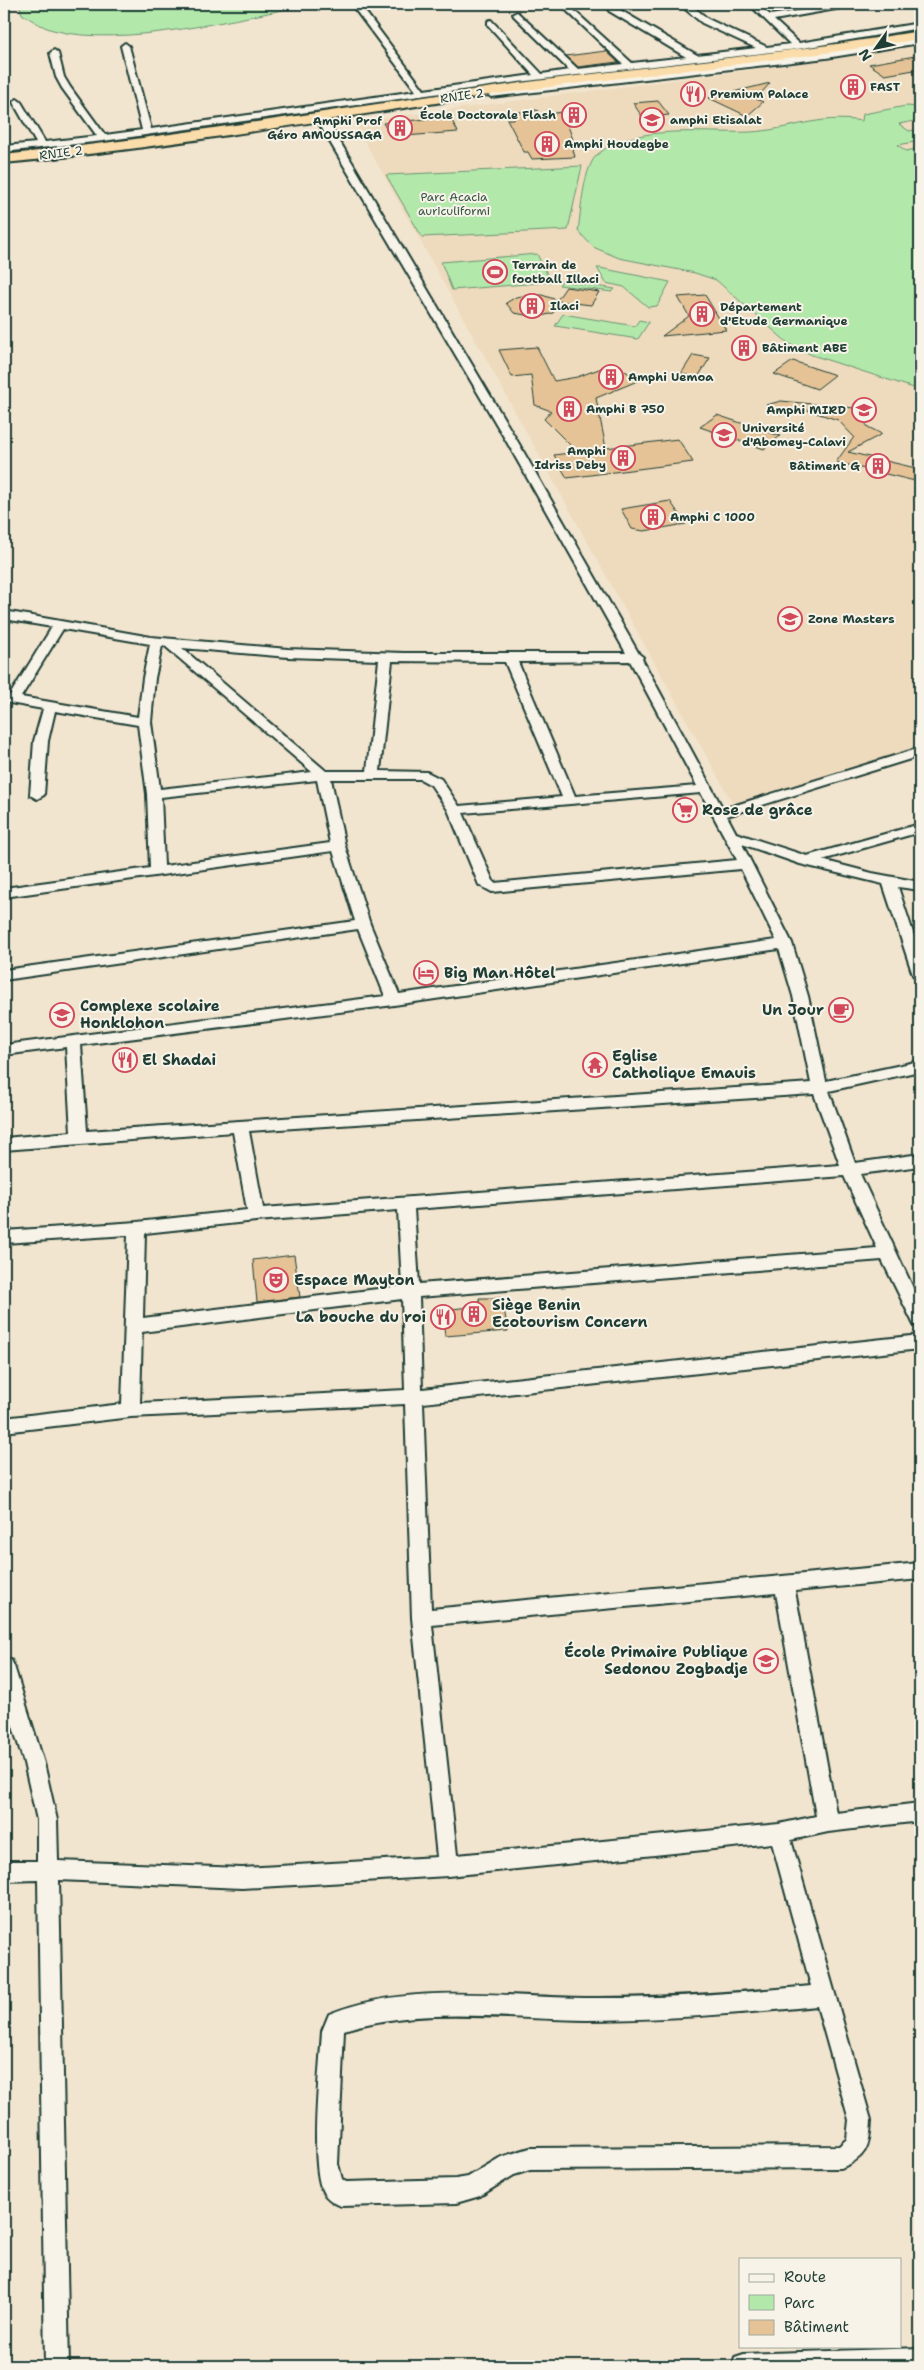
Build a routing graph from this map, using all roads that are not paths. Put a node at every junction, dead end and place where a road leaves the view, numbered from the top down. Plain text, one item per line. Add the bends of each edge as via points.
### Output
1 (753, 4) edge
2 (860, 4) edge
3 (687, 6) dead end
4 (358, 8) dead end
5 (569, 8) dead end
6 (612, 9) dead end
7 (517, 14) dead end
8 (768, 18) junction
9 (491, 23) dead end
10 (920, 26) edge
11 (920, 30) edge
12 (920, 36) edge
13 (920, 40) edge
14 (125, 46) dead end
15 (797, 46) junction
16 (765, 49) junction
17 (54, 53) dead end
18 (695, 58) junction
19 (629, 65) junction
20 (575, 71) junction
21 (539, 76) junction
22 (422, 92) junction
23 (17, 102) dead end
24 (322, 120) junction
25 (146, 132) junction
26 (102, 138) junction
27 (43, 146) junction
28 (4, 149) edge
29 (4, 153) edge
30 (4, 160) edge
31 (4, 615) edge
32 (60, 624) junction
33 (163, 642) junction
34 (386, 657) junction
35 (636, 657) junction
36 (510, 658) junction
37 (9, 699) edge
38 (50, 706) junction
39 (144, 722) junction
40 (920, 752) edge
41 (323, 774) junction
42 (373, 774) junction
43 (706, 789) junction
44 (154, 794) junction
45 (37, 795) dead end
46 (571, 802) junction
47 (455, 810) junction
48 (721, 814) junction
49 (920, 828) edge
50 (732, 836) junction
51 (338, 846) junction
52 (804, 860) junction
53 (745, 864) junction
54 (157, 872) junction
55 (889, 882) junction
56 (920, 886) edge
57 (4, 893) edge
58 (363, 924) junction
59 (785, 943) junction
60 (920, 974) edge
61 (4, 975) edge
62 (394, 1000) junction
63 (73, 1041) junction
64 (4, 1050) edge
65 (920, 1066) edge
66 (820, 1088) junction
67 (240, 1126) junction
68 (78, 1136) junction
69 (4, 1144) edge
70 (920, 1160) edge
71 (850, 1170) junction
72 (406, 1205) junction
73 (256, 1216) junction
74 (137, 1228) junction
75 (4, 1237) edge
76 (887, 1253) junction
77 (412, 1291) junction
78 (920, 1320) edge
79 (134, 1326) junction
80 (920, 1342) edge
81 (413, 1397) junction
82 (131, 1410) junction
83 (4, 1425) edge
84 (920, 1571) edge
85 (784, 1583) junction
86 (422, 1618) junction
87 (4, 1666) edge
88 (920, 1812) edge
89 (828, 1823) junction
90 (779, 1833) junction
91 (448, 1866) junction
92 (49, 1870) junction
93 (4, 1871) edge
94 (825, 1995) junction
95 (920, 2360) edge
96 (57, 2366) edge
97 (744, 2366) edge

1 - 8 street
2 - 8 street
3 - 16 street via 705,21
4 - 22 street
5 - 19 street
6 - 18 street
7 - 20 street
8 - 15 street
9 - 21 street
10 - 15 street
11 - 29 highway, RNIE 2 / RNIE 2 via 802,49 562,76
12 - 30 highway, RNIE 2 / RNIE 2
13 - 24 street via 826,55 492,94
14 - 25 street
15 - 16 street
16 - 18 street
17 - 26 street via 66,88
18 - 19 street
19 - 20 street
20 - 21 street
21 - 22 street
22 - 25 street
23 - 27 street
24 - 30 street via 130,148
24 - 35 street
25 - 26 street
26 - 27 street
27 - 28 street
31 - 32 street
32 - 33 street
32 - 37 street
33 - 34 street via 294,654
33 - 39 street via 149,678
33 - 41 street
34 - 36 street
34 - 42 street
35 - 36 street
35 - 43 street
36 - 46 street
37 - 38 street
38 - 39 street
38 - 45 street via 41,741
39 - 44 street
40 - 48 street
41 - 42 street
41 - 44 street
41 - 51 street
42 - 47 street via 422,775 436,782
43 - 46 street
43 - 48 street
44 - 54 street
46 - 47 street
47 - 53 street via 486,884 492,888
48 - 50 street
49 - 52 street
50 - 52 street
50 - 53 street
51 - 54 street
51 - 58 street
52 - 55 street
53 - 59 street
54 - 57 street
55 - 56 street
55 - 60 street
58 - 61 street
58 - 62 street
59 - 62 street
59 - 66 street via 803,998
62 - 63 street
63 - 64 street
63 - 68 street
65 - 66 street
66 - 67 street
66 - 71 street
67 - 68 street
67 - 73 street
68 - 69 street
70 - 71 street
71 - 72 street
71 - 76 street
72 - 73 street
72 - 77 street
73 - 74 street
74 - 75 street
74 - 79 street
76 - 77 street
76 - 78 street
77 - 79 street
77 - 81 street
79 - 82 street
80 - 81 street
81 - 82 street
81 - 86 street
82 - 83 street
84 - 85 street
85 - 86 street
85 - 89 street
86 - 91 street
87 - 92 street via 34,1763 47,1820
88 - 89 street
89 - 90 street
90 - 91 street
90 - 94 street
91 - 92 street via 242,1878
92 - 93 street
92 - 96 street
94 - 94 street via 711,2006 585,2009 433,2007 351,2016 337,2022 333,2031 327,2164 332,2185 341,2194 456,2191 472,2188 509,2165 530,2159 841,2157 853,2152 859,2140 860,2120
95 - 97 street

